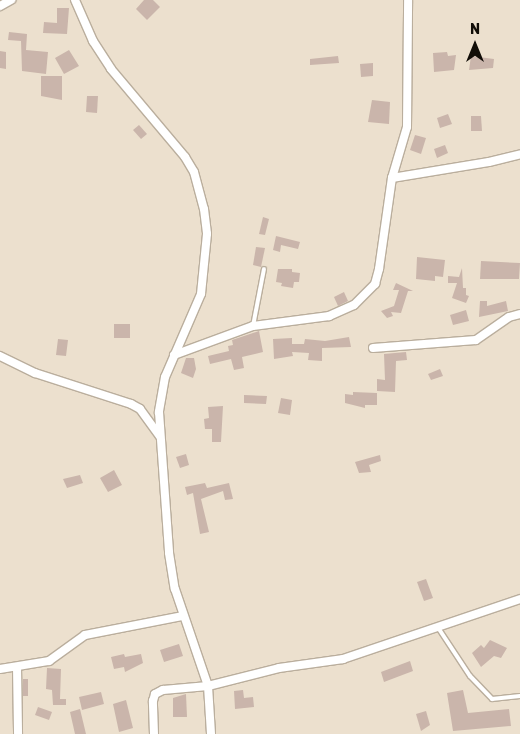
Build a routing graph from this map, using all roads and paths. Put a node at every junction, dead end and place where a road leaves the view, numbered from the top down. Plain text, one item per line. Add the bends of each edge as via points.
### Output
1 (11, 0) edge
2 (75, 0) edge
3 (408, 0) edge
4 (0, 6) edge
5 (520, 154) edge
6 (392, 178) junction
7 (264, 270) dead end
8 (520, 314) edge
9 (253, 326) junction
10 (373, 348) dead end
11 (174, 355) junction
12 (0, 356) edge
13 (160, 437) junction
14 (520, 599) edge
15 (183, 616) junction
16 (436, 626) junction
17 (17, 667) junction
18 (0, 669) edge
19 (208, 686) junction
20 (520, 696) edge
21 (18, 734) edge
22 (154, 734) edge
23 (211, 734) edge

1 - 4 street
2 - 11 street via 93,41 111,69 185,157 199,186 207,234 205,273 194,312
3 - 6 street via 407,127
5 - 6 street
6 - 9 street via 380,270 366,296 329,316
7 - 9 lane
8 - 10 street via 476,340
9 - 11 street
11 - 13 street via 161,392
12 - 13 street via 35,373 135,406
13 - 15 street via 169,552
14 - 16 street
15 - 17 street via 85,635 76,638 49,661
15 - 19 street
16 - 19 street via 343,659 279,668
16 - 20 lane via 470,676 492,699
17 - 18 street
17 - 21 street
19 - 22 street via 163,690 156,694
19 - 23 street

